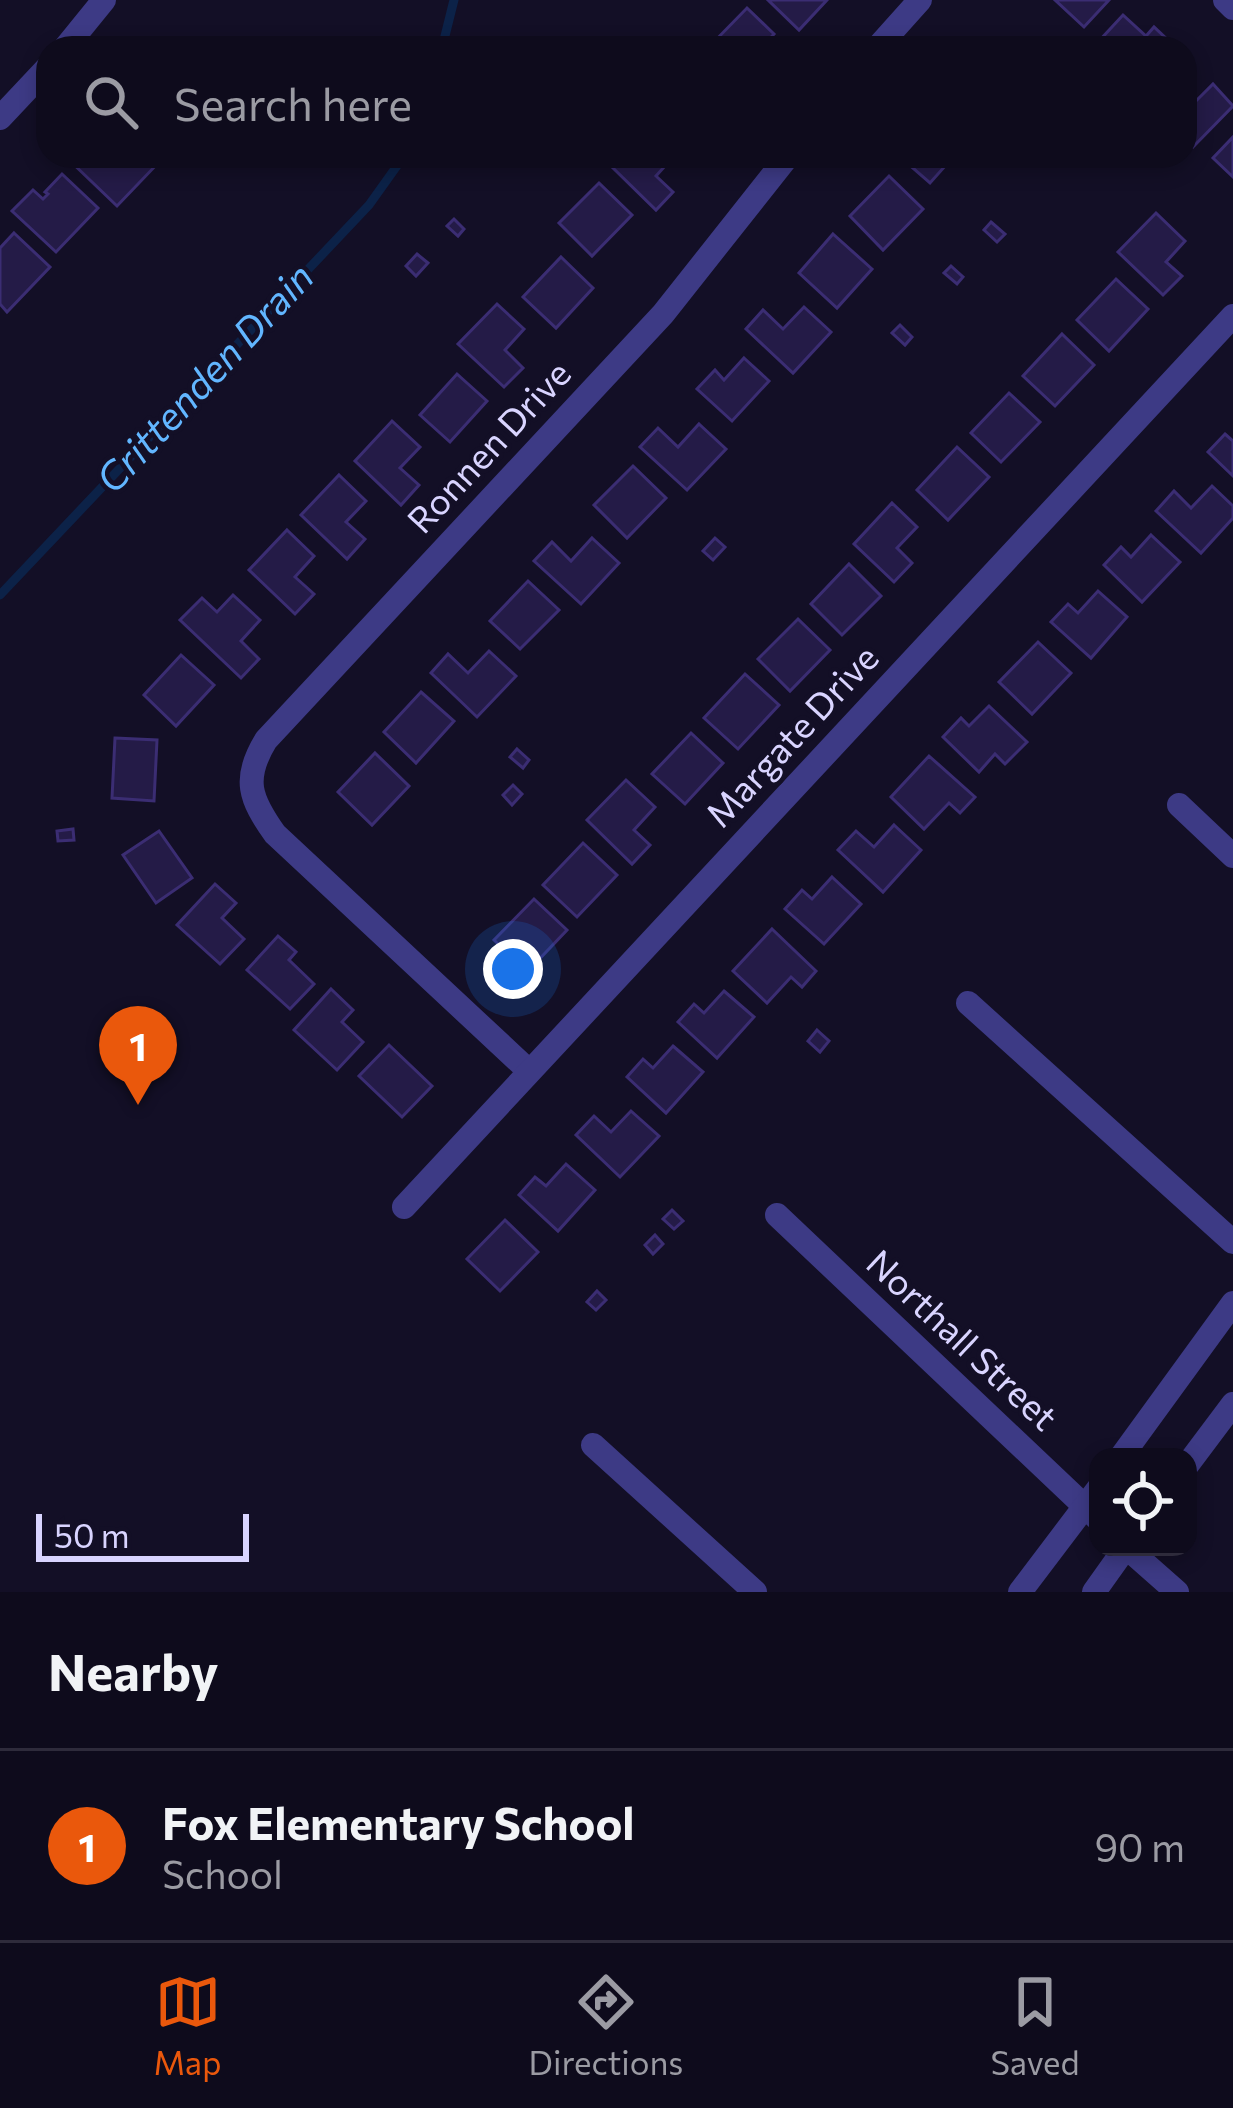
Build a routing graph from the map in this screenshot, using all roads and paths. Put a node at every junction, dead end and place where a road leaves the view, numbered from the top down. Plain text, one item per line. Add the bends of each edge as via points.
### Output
1 (104, 0) edge
2 (920, 0) edge
3 (1225, 0) edge
4 (1233, 8) edge
5 (75, 36) edge
6 (888, 36) edge
7 (36, 80) edge
8 (0, 118) edge
9 (778, 168) edge
10 (1233, 316) edge
11 (1179, 805) dead end
12 (1233, 856) edge
13 (968, 1003) dead end
14 (529, 1071) junction
15 (404, 1207) dead end
16 (777, 1215) dead end
17 (1233, 1242) edge
18 (1233, 1303) edge
19 (1233, 1404) edge
20 (592, 1445) dead end
21 (1128, 1448) edge
22 (1197, 1452) edge
23 (1089, 1500) edge
24 (1089, 1511) edge
25 (1120, 1556) edge
26 (1136, 1556) edge
27 (754, 1592) edge
28 (1020, 1592) edge
29 (1094, 1592) edge
30 (1177, 1592) edge

1 - 5 street
2 - 6 street
3 - 4 street
7 - 8 street
9 - 14 street, Ronnen Drive via 662,314 253,761 250,786 275,834
10 - 14 street, Margate Drive
11 - 12 street
13 - 17 street
14 - 15 street, Margate Drive
16 - 23 street, Northall Street
18 - 21 street
19 - 22 street
20 - 27 street
24 - 28 street
25 - 29 street
26 - 30 street

